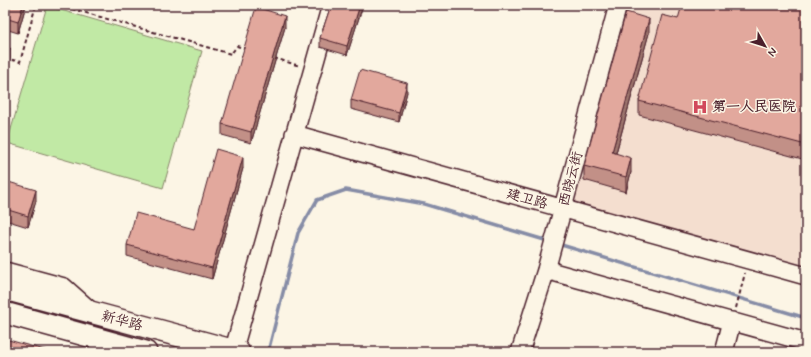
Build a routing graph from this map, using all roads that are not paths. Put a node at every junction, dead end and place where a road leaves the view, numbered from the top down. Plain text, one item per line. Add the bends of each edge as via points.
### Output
1 (331, 5) edge
2 (618, 5) edge
3 (294, 134) junction
4 (563, 209) junction
5 (546, 270) junction
6 (5, 271) edge
7 (806, 276) edge
8 (5, 289) edge
9 (5, 313) edge
10 (93, 313) junction
11 (732, 321) junction
12 (806, 342) edge
13 (235, 351) edge
14 (146, 352) edge
15 (520, 352) edge
16 (724, 352) edge

1 - 3 street
2 - 4 street, 西晓云街
3 - 4 street, 建卫路
3 - 13 street
4 - 5 street, 西晓云街
4 - 7 street, 建卫路
5 - 11 street
5 - 15 street, 西晓云街
6 - 10 street via 64,287
8 - 10 main road, 新华路
9 - 14 main road
10 - 13 main road, 新华路
11 - 12 street
11 - 16 street

